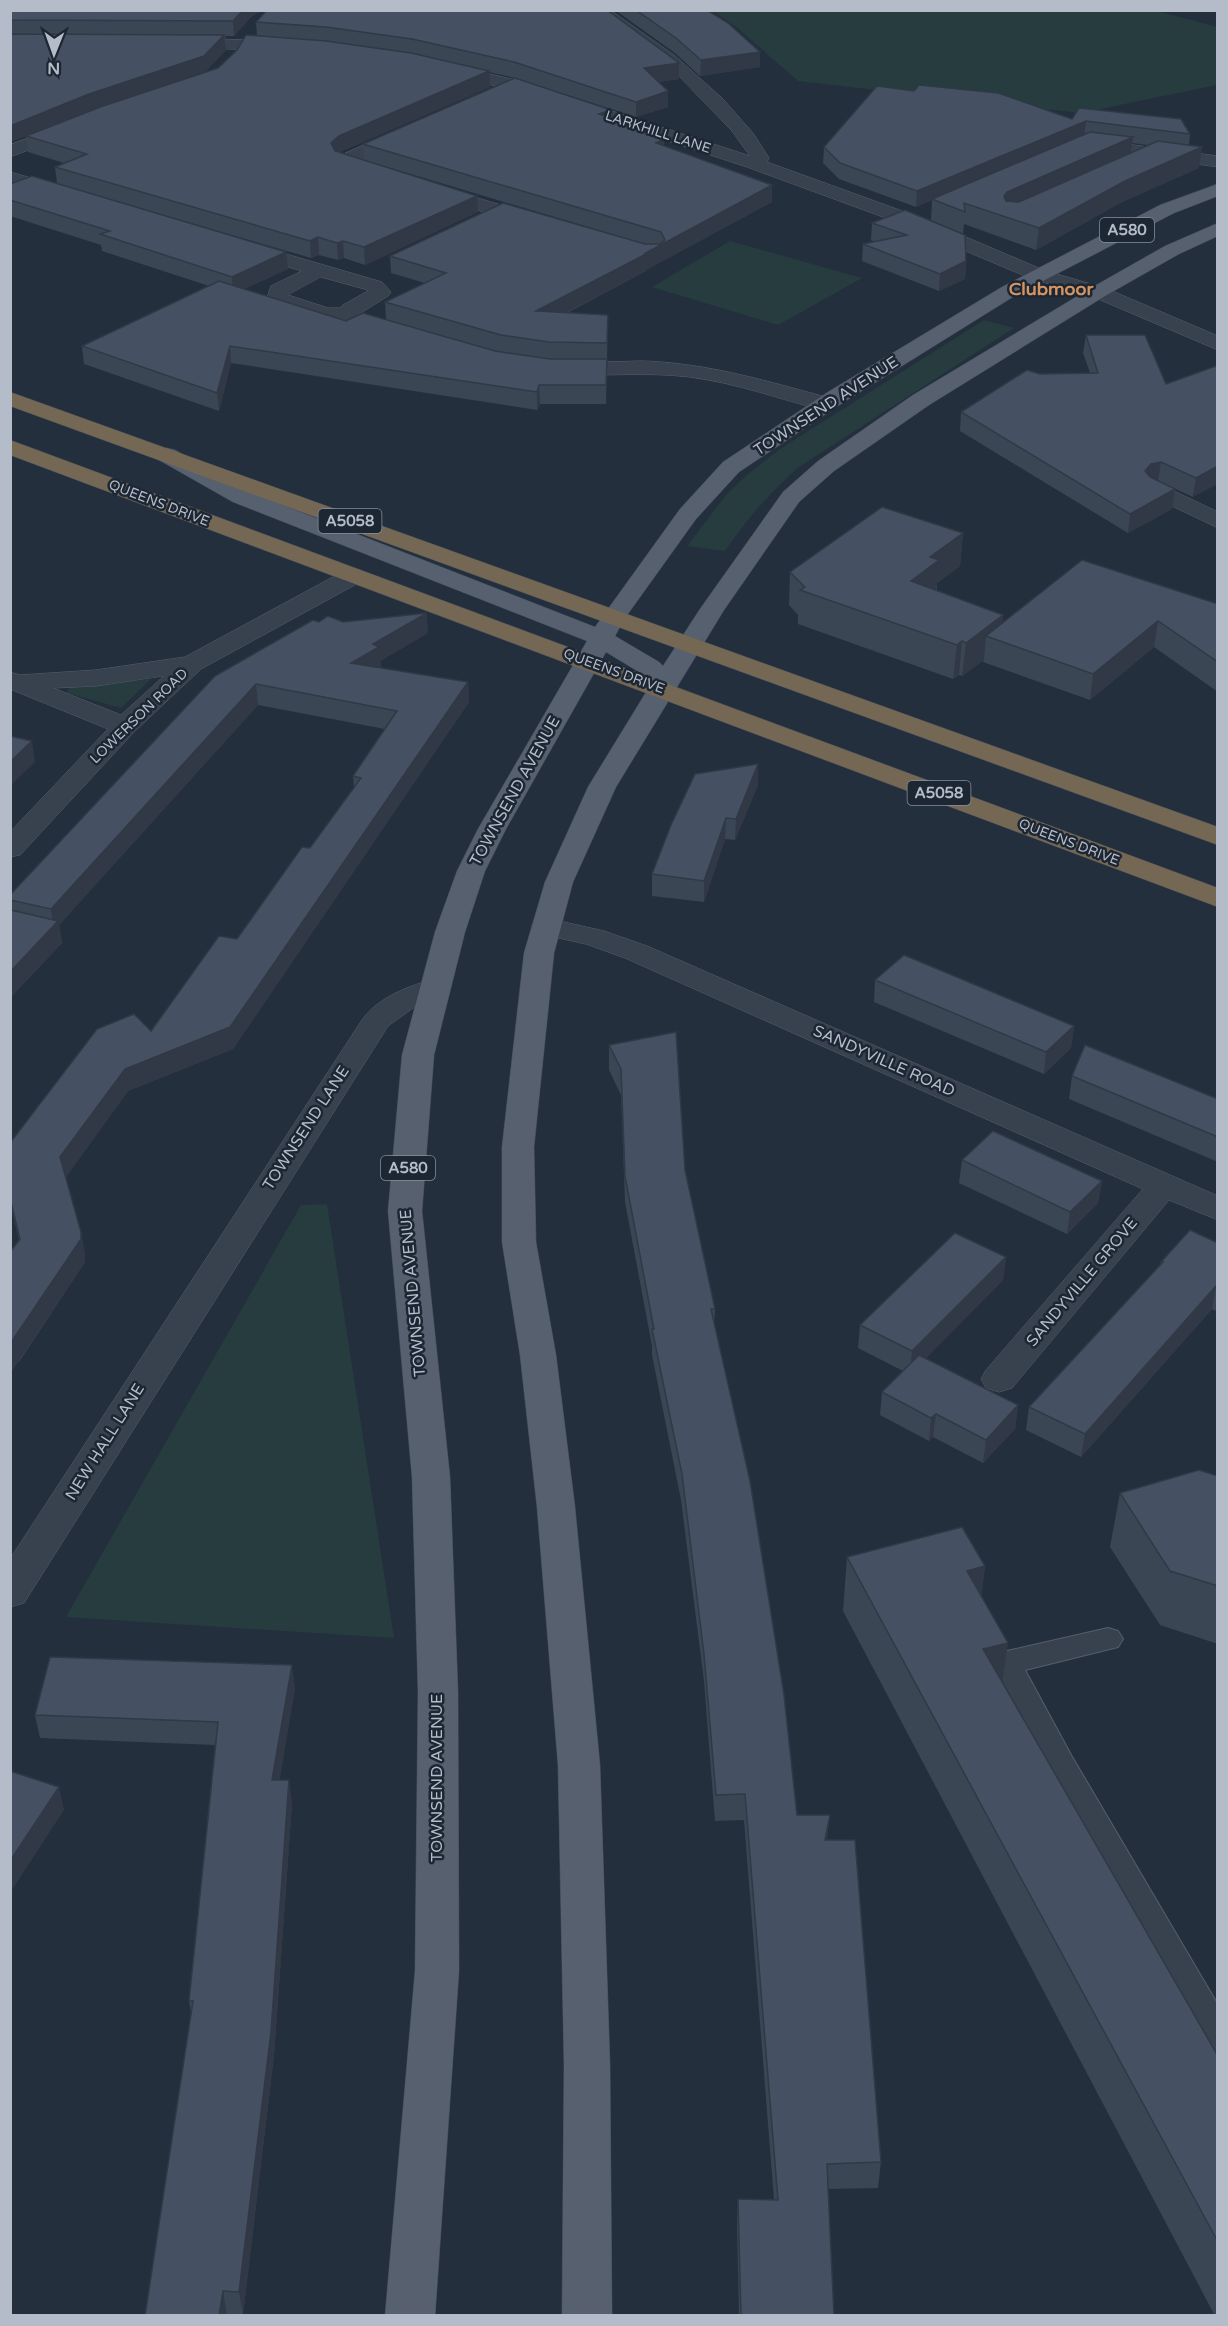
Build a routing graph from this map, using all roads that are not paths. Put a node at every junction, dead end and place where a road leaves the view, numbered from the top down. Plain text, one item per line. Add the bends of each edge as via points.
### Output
1 (598, 10) edge
2 (246, 36) junction
3 (159, 43) edge
4 (306, 48) edge
5 (231, 60) edge
6 (435, 66) edge
7 (514, 85) junction
8 (483, 98) edge
9 (87, 121) edge
10 (420, 126) edge
11 (1079, 146) edge
12 (10, 152) edge
13 (1156, 153) junction
14 (1218, 162) edge
15 (753, 163) junction
16 (1134, 165) edge
17 (10, 177) edge
18 (391, 177) edge
19 (413, 184) edge
20 (1218, 189) edge
21 (79, 198) edge
22 (501, 211) junction
23 (931, 211) edge
24 (909, 220) junction
25 (480, 221) edge
26 (555, 227) edge
27 (1218, 229) edge
28 (228, 243) edge
29 (319, 270) junction
30 (376, 270) dead end
31 (1039, 275) junction
32 (355, 280) junction
33 (1098, 292) junction
34 (348, 315) junction
35 (415, 338) edge
36 (1218, 344) edge
37 (540, 368) edge
38 (10, 398) edge
39 (825, 404) junction
40 (10, 447) edge
41 (166, 454) joint
42 (1157, 490) edge
43 (1218, 521) edge
44 (353, 576) junction
45 (600, 639) junction
46 (690, 644) junction
47 (192, 664) junction
48 (13, 681) edge
49 (661, 689) junction
50 (125, 726) junction
51 (1218, 837) edge
52 (10, 849) edge
53 (1218, 898) edge
54 (546, 927) junction
55 (435, 988) junction
56 (1164, 1185) junction
57 (1218, 1209) edge
58 (201, 1292) joint
59 (999, 1379) dead end
60 (10, 1592) edge
61 (1108, 1639) dead end
62 (1218, 2036) edge
63 (410, 2316) edge
64 (587, 2316) edge

1 - 15 street via 660,51 706,90 754,144 760,158
2 - 3 street
2 - 4 street
2 - 5 street
6 - 7 street, LARKHILL LANE
7 - 8 street
7 - 15 street, LARKHILL LANE
9 - 12 street
10 - 18 street via 343,161
11 - 13 street
13 - 14 street
13 - 16 lane
15 - 24 street, LARKHILL LANE
17 - 21 street
19 - 22 street
20 - 31 main road, A580 via 1167,209
22 - 25 street
22 - 26 street
23 - 24 street
24 - 31 street, LARKHILL LANE
27 - 33 main road, A580
28 - 29 street
29 - 32 street
29 - 34 street via 278,290 277,298 326,314
30 - 32 street
31 - 33 street, LARKHILL LANE
31 - 39 main road, TOWNSEND AVENUE / A580
32 - 34 street via 381,292 350,309
33 - 36 street, LARKHILL LANE
33 - 46 main road, A580 via 921,400 826,466 792,498
34 - 35 street via 352,320
37 - 39 street via 690,371
38 - 41 highway
39 - 45 main road, TOWNSEND AVENUE / A580 via 732,467 688,514
40 - 44 highway, QUEENS DRIVE / A5058
41 - 45 main road via 241,497
42 - 43 street
44 - 45 highway, QUEENS DRIVE / A5058
44 - 47 street, LOWERSON ROAD
45 - 46 highway, QUEENS DRIVE / A5058
45 - 49 highway, QUEENS DRIVE / A5058
45 - 55 main road, TOWNSEND AVENUE / A580 via 471,871
46 - 49 main road, A580
46 - 51 highway, QUEENS DRIVE / A5058
47 - 48 street via 117,676
47 - 50 street, LOWERSON ROAD
48 - 50 street
49 - 53 highway, QUEENS DRIVE / A5058
49 - 54 main road, A580 via 602,787 559,882
50 - 52 street, LOWERSON ROAD
54 - 56 street, SANDYVILLE ROAD via 594,937 636,952
54 - 64 main road, A580 via 539,953 518,1147 519,1242 555,1495 579,1765
55 - 58 street, TOWNSEND LANE via 402,1002 377,1020
55 - 63 main road, TOWNSEND AVENUE / A580 via 418,1055 405,1211 430,1477 438,1692 437,1971
56 - 57 street, SANDYVILLE ROAD
56 - 59 street, SANDYVILLE GROVE
58 - 60 street, NEW HALL LANE
61 - 62 lane via 1007,1663 1060,1764

